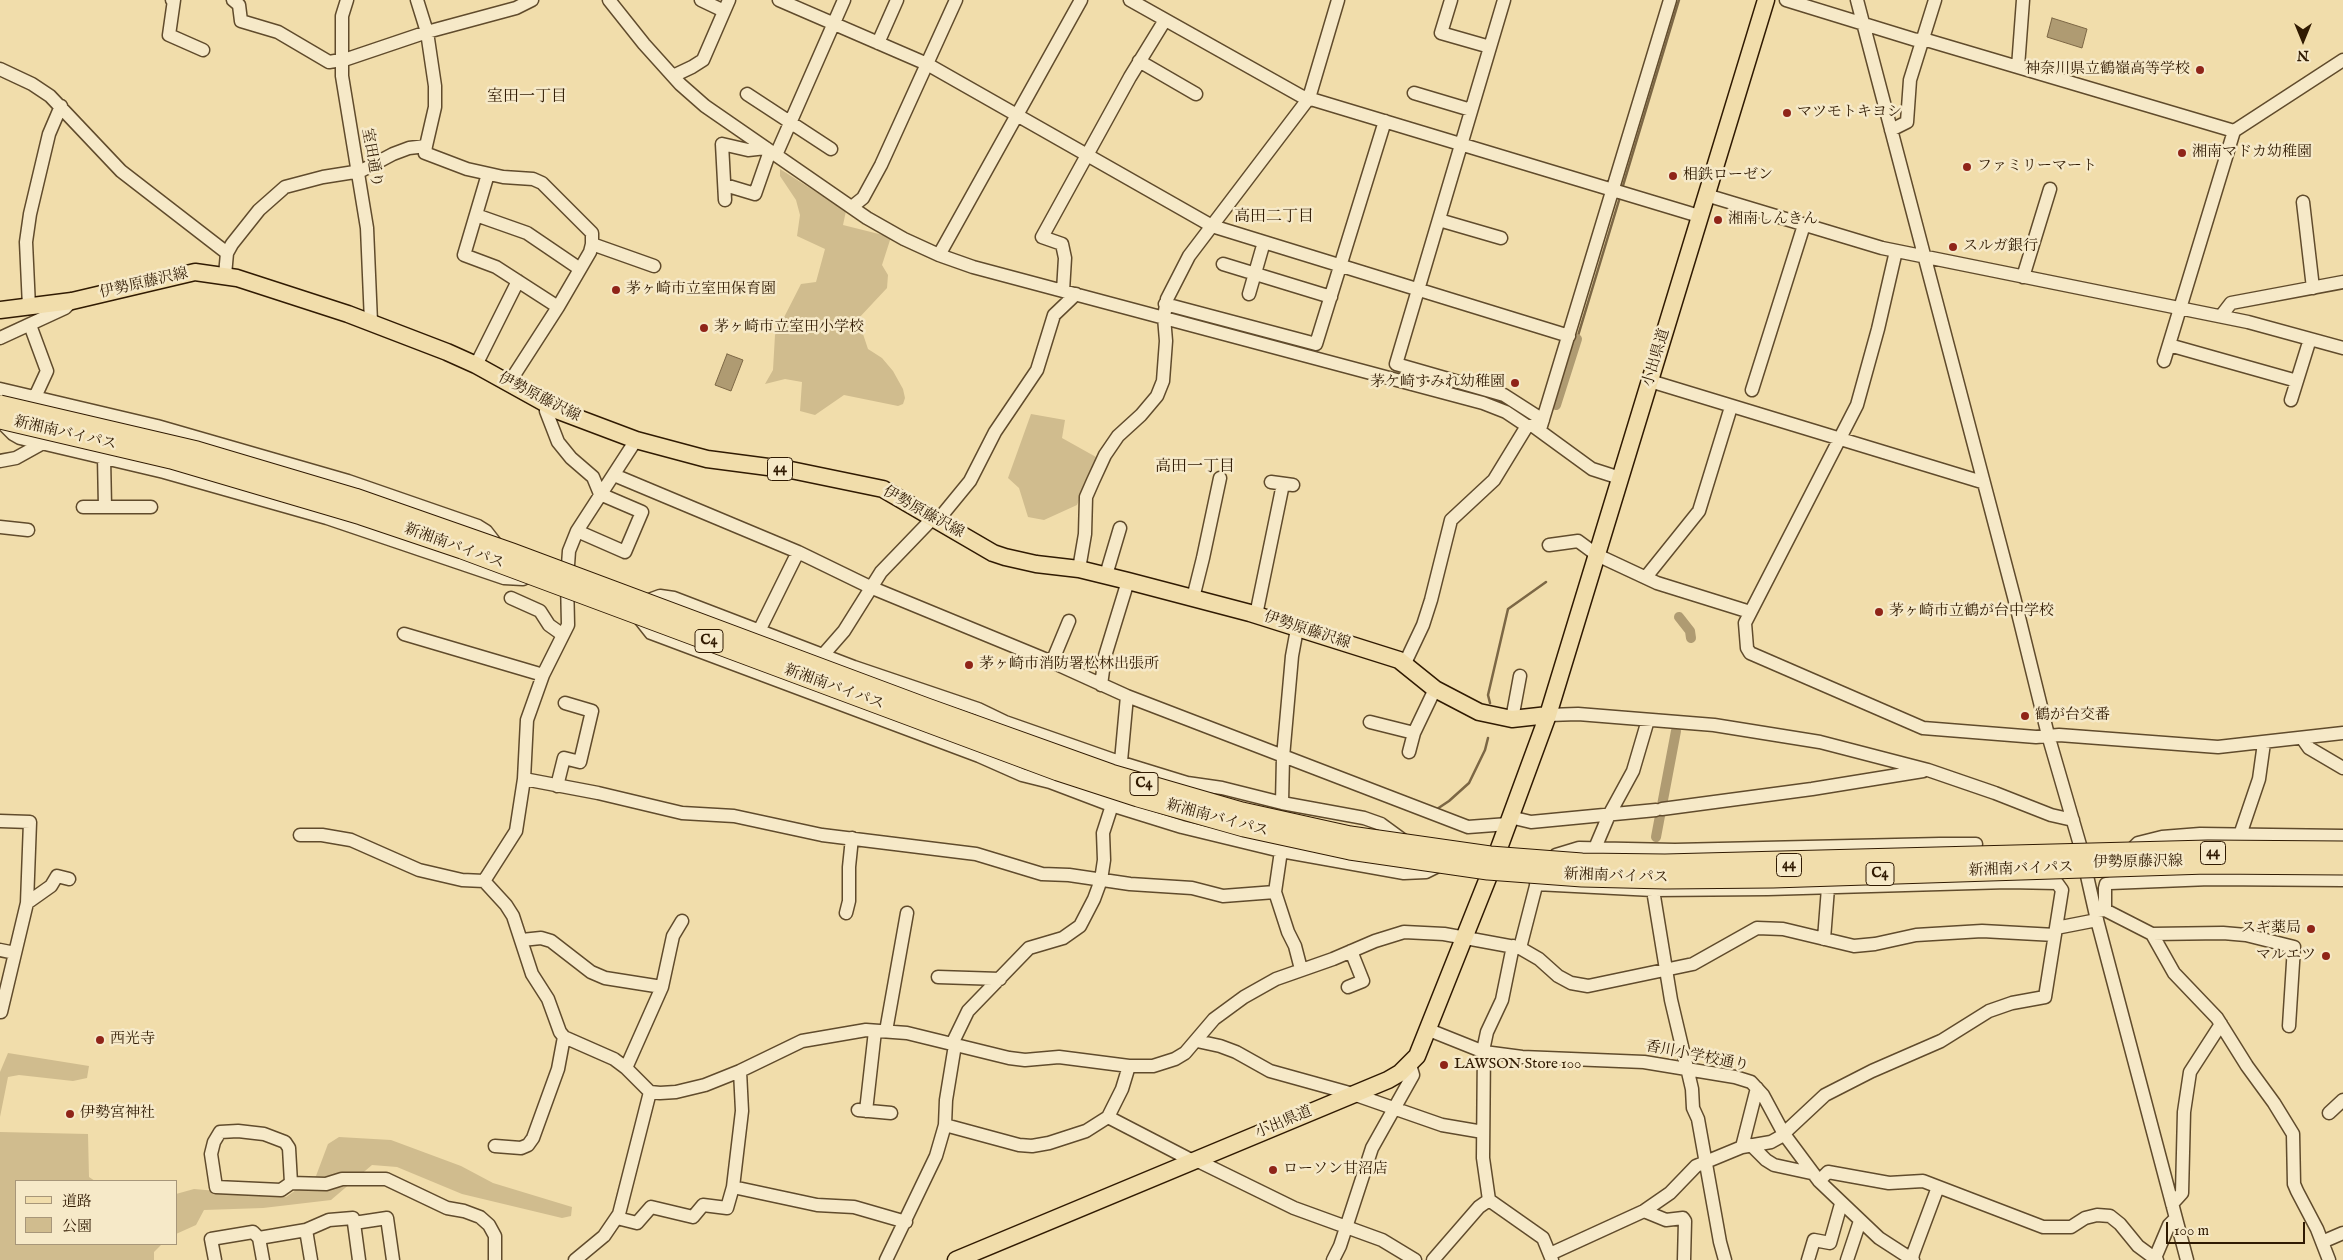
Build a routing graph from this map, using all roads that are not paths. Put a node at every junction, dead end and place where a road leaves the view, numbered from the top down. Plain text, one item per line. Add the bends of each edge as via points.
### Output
1 (172, 0) edge
2 (233, 0) edge
3 (347, 0) edge
4 (417, 0) edge
5 (532, 0) edge
6 (609, 0) edge
7 (700, 0) edge
8 (844, 0) edge
9 (897, 0) edge
10 (956, 0) edge
11 (1081, 0) edge
12 (1130, 0) edge
13 (1338, 0) edge
14 (1451, 0) edge
15 (1504, 0) edge
16 (1670, 0) edge
17 (1766, 0) edge
18 (1786, 0) edge
19 (1857, 0) edge
20 (1935, 0) edge
21 (2023, 0) edge
22 (786, 1) edge
23 (515, 4) edge
24 (726, 5) edge
25 (1164, 20) junction
26 (834, 23) junction
27 (1863, 24) junction
28 (427, 32) junction
29 (1923, 39) junction
30 (878, 43) junction
31 (1490, 47) junction
32 (203, 50) dead end
33 (341, 60) junction
34 (2343, 60) edge
35 (1139, 61) junction
36 (927, 64) junction
37 (2018, 67) junction
38 (0, 69) edge
39 (673, 76) junction
40 (1414, 93) dead end
41 (747, 94) dead end
42 (1196, 94) dead end
43 (1309, 98) junction
44 (61, 106) junction
45 (1471, 110) junction
46 (1017, 114) junction
47 (1385, 121) junction
48 (790, 122) junction
49 (1891, 130) junction
50 (2234, 131) junction
51 (1462, 144) junction
52 (426, 146) junction
53 (831, 149) dead end
54 (771, 151) junction
55 (1087, 155) junction
56 (356, 171) junction
57 (488, 174) junction
58 (725, 185) junction
59 (2050, 190) dead end
60 (1617, 191) junction
61 (1706, 195) junction
62 (725, 200) dead end
63 (2303, 202) dead end
64 (853, 206) junction
65 (476, 215) junction
66 (1699, 216) junction
67 (1439, 220) junction
68 (1804, 225) junction
69 (1212, 226) junction
70 (1501, 238) dead end
71 (1264, 242) junction
72 (592, 244) junction
73 (1896, 251) junction
74 (227, 253) junction
75 (939, 255) junction
76 (1926, 258) junction
77 (1223, 264) dead end
78 (654, 266) dead end
79 (1340, 266) junction
80 (580, 269) junction
81 (1255, 274) junction
82 (224, 276) junction
83 (2023, 277) junction
84 (518, 280) junction
85 (2343, 282) edge
86 (2313, 288) junction
87 (1418, 290) junction
88 (1070, 292) junction
89 (1249, 294) dead end
90 (1331, 296) junction
91 (72, 301) junction
92 (29, 307) junction
93 (558, 307) junction
94 (2180, 308) junction
95 (0, 310) edge
96 (1164, 310) junction
97 (2221, 316) junction
98 (370, 322) junction
99 (30, 325) junction
100 (1569, 336) junction
101 (0, 338) edge
102 (2310, 339) junction
103 (2169, 345) junction
104 (2343, 348) edge
105 (2164, 362) dead end
106 (476, 365) junction
107 (1650, 382) junction
108 (2297, 382) junction
109 (509, 383) junction
110 (0, 389) edge
111 (1752, 390) dead end
112 (36, 397) junction
113 (2291, 400) dead end
114 (0, 405) edge
115 (547, 405) junction
116 (1731, 407) junction
117 (0, 420) edge
118 (1527, 426) junction
119 (1541, 426) junction
120 (0, 434) edge
121 (20, 438) junction
122 (1839, 439) junction
123 (636, 440) junction
124 (43, 443) junction
125 (104, 457) junction
126 (0, 461) edge
127 (614, 474) junction
128 (1220, 478) dead end
129 (1620, 478) junction
130 (1270, 482) dead end
131 (1982, 482) junction
132 (600, 494) junction
133 (83, 506) dead end
134 (105, 506) junction
135 (150, 506) dead end
136 (936, 519) junction
137 (0, 528) edge
138 (1120, 528) dead end
139 (28, 530) dead end
140 (577, 531) junction
141 (1548, 545) dead end
142 (798, 552) junction
143 (1597, 555) junction
144 (1079, 569) junction
145 (552, 574) junction
146 (1106, 575) junction
147 (1646, 577) junction
148 (567, 579) junction
149 (1128, 581) junction
150 (870, 587) junction
151 (511, 598) dead end
152 (1193, 598) junction
153 (633, 606) junction
154 (1750, 612) junction
155 (1256, 615) junction
156 (1069, 621) dead end
157 (1297, 629) junction
158 (759, 631) junction
159 (404, 634) dead end
160 (563, 635) junction
161 (820, 653) junction
162 (1052, 662) junction
163 (1405, 664) junction
164 (543, 675) junction
165 (1520, 676) dead end
166 (1101, 685) junction
167 (802, 689) junction
168 (1435, 689) junction
169 (1127, 696) junction
170 (565, 703) dead end
171 (1548, 715) junction
172 (1512, 719) junction
173 (1648, 720) junction
174 (1370, 722) dead end
175 (1414, 733) junction
176 (2343, 733) edge
177 (2048, 735) junction
178 (2302, 738) junction
179 (2264, 743) junction
180 (1409, 752) dead end
181 (1283, 757) junction
182 (1122, 764) junction
183 (2343, 768) edge
184 (1928, 770) junction
185 (524, 778) junction
186 (557, 786) junction
187 (1282, 803) junction
188 (1113, 805) junction
189 (1609, 815) junction
190 (2073, 820) junction
191 (1509, 821) junction
192 (0, 822) edge
193 (300, 835) dead end
194 (2240, 835) junction
195 (2343, 836) edge
196 (852, 838) junction
197 (1940, 844) junction
198 (1976, 844) dead end
199 (1595, 848) junction
200 (1281, 851) junction
201 (2343, 852) edge
202 (2126, 856) junction
203 (2083, 860) junction
204 (1947, 861) junction
205 (2209, 862) junction
206 (1493, 863) junction
207 (2343, 863) edge
208 (2034, 866) junction
209 (1543, 873) junction
210 (69, 878) dead end
211 (2210, 879) junction
212 (1101, 880) junction
213 (2343, 880) edge
214 (484, 881) junction
215 (1696, 882) junction
216 (2008, 882) junction
217 (1828, 888) junction
218 (1653, 890) junction
219 (1275, 892) junction
220 (27, 902) junction
221 (907, 912) dead end
222 (846, 913) dead end
223 (2099, 913) junction
224 (682, 921) dead end
225 (2056, 932) junction
226 (2152, 934) junction
227 (1464, 938) junction
228 (1824, 939) junction
229 (522, 940) junction
230 (1516, 947) junction
231 (0, 950) edge
232 (1350, 951) junction
233 (15, 953) junction
234 (1301, 969) junction
235 (1667, 970) junction
236 (938, 977) dead end
237 (1000, 979) junction
238 (662, 987) junction
239 (1348, 987) dead end
240 (1, 1012) edge
241 (2221, 1024) junction
242 (2289, 1026) dead end
243 (1429, 1030) junction
244 (880, 1031) junction
245 (564, 1037) junction
246 (1197, 1041) junction
247 (954, 1044) junction
248 (1484, 1052) junction
249 (1410, 1065) junction
250 (1129, 1066) junction
251 (626, 1068) junction
252 (1687, 1069) junction
253 (740, 1071) junction
254 (1757, 1088) junction
255 (650, 1092) junction
256 (1353, 1094) junction
257 (2343, 1100) edge
258 (1395, 1108) junction
259 (890, 1113) dead end
260 (2329, 1113) dead end
261 (1108, 1117) junction
262 (945, 1125) junction
263 (1483, 1132) junction
264 (1784, 1134) junction
265 (495, 1146) dead end
266 (1746, 1146) junction
267 (1195, 1160) junction
268 (1706, 1162) junction
269 (1815, 1177) junction
270 (291, 1183) junction
271 (733, 1187) junction
272 (1938, 1187) junction
273 (1489, 1200) junction
274 (1841, 1204) junction
275 (2172, 1204) junction
276 (1644, 1211) junction
277 (617, 1218) junction
278 (2175, 1219) junction
279 (1860, 1221) junction
280 (906, 1222) junction
281 (354, 1223) junction
282 (1346, 1226) junction
283 (306, 1230) junction
284 (2343, 1234) edge
285 (259, 1238) junction
286 (2322, 1242) junction
287 (1551, 1257) edge
288 (2156, 1259) edge
289 (215, 1260) edge
290 (263, 1260) edge
291 (311, 1260) edge
292 (359, 1260) edge
293 (393, 1260) edge
294 (495, 1260) edge
295 (575, 1260) edge
296 (886, 1260) edge
297 (956, 1260) edge
298 (1333, 1260) edge
299 (1415, 1260) edge
300 (1432, 1260) edge
301 (1684, 1260) edge
302 (1725, 1260) edge
303 (1808, 1260) edge
304 (1847, 1260) edge
305 (1913, 1260) edge
306 (2187, 1260) edge
307 (2329, 1260) edge

1 - 32 street via 169,35
2 - 33 street via 239,5 241,21 292,38 325,60
3 - 33 street, 室田通り via 342,16
4 - 28 street
5 - 23 street
6 - 39 street
7 - 24 street
8 - 26 street
9 - 30 street
10 - 36 street
11 - 46 street
12 - 25 street
13 - 43 street
14 - 31 street via 1441,33
15 - 31 street
16 - 60 street
17 - 61 main road, 小出県道
18 - 27 street
19 - 27 street
20 - 29 street
21 - 37 street
22 - 26 street
23 - 28 street
24 - 39 street via 702,60
25 - 35 street
25 - 43 street
26 - 30 street
26 - 48 street
27 - 29 street via 1916,40
27 - 49 street
28 - 33 street
28 - 52 street via 435,107
29 - 37 street
29 - 49 street via 1910,80 1907,122
30 - 36 street
31 - 45 street
33 - 56 street, 室田通り
34 - 50 street
35 - 42 street
35 - 55 street
36 - 46 street
36 - 64 street via 881,164 863,198
37 - 50 street
38 - 44 street via 32,84
39 - 54 street via 705,106
40 - 45 street
41 - 48 street
43 - 47 street
43 - 69 street
44 - 74 street via 121,172
44 - 92 street via 50,134 30,214 26,242
45 - 51 street
46 - 55 street
46 - 75 street
47 - 51 street
47 - 79 street
48 - 53 street
48 - 54 street
49 - 76 street
50 - 94 street
51 - 60 street
51 - 67 street
52 - 56 street via 409,148 361,172
52 - 57 street via 425,153
54 - 58 street via 755,194
54 - 58 street via 722,144
54 - 64 street
55 - 69 street
55 - 88 street via 1042,237 1062,244
56 - 74 street via 285,188 259,210
56 - 98 street, 室田通り via 367,228
57 - 65 street
57 - 72 street via 542,183 592,233
58 - 62 street
59 - 83 street
60 - 66 street
60 - 100 street
61 - 66 main road, 小出県道
61 - 68 street
63 - 86 street
64 - 75 street via 867,218
65 - 80 street via 527,233
65 - 84 street via 464,255 496,267
66 - 107 main road, 小出県道
67 - 70 street
67 - 87 street
68 - 73 street
68 - 111 street
69 - 71 street
69 - 96 street via 1180,271
71 - 79 street
71 - 81 street
72 - 78 street
72 - 80 street
73 - 76 street
73 - 122 street via 1857,404
74 - 82 street
75 - 88 street
76 - 83 street
76 - 131 street
77 - 81 street
79 - 87 street
79 - 90 street
80 - 93 street
81 - 89 street
81 - 90 street
82 - 91 main road, 伊勢原藤沢線 / 44 via 196,272
82 - 98 main road, 伊勢原藤沢線 / 44
83 - 94 street
84 - 93 street
84 - 106 street
85 - 86 street
86 - 97 street via 2231,303
87 - 100 street
87 - 119 street via 1396,364 1504,395
88 - 96 street
88 - 136 street via 1054,315 1037,370 995,432 970,481
90 - 96 street via 1316,344
91 - 92 main road, 伊勢原藤沢線 / 44
91 - 99 street via 65,308
92 - 95 main road, 伊勢原藤沢線 / 44
93 - 109 street
94 - 97 street
94 - 103 street
96 - 118 street via 1483,403 1506,412
96 - 144 street via 1165,369 1160,389 1141,415 1118,436 1092,481 1086,496 1085,534
97 - 102 street
98 - 106 main road, 伊勢原藤沢線 / 44
99 - 101 street
99 - 112 street via 47,371
100 - 119 street
102 - 104 street
102 - 108 street
103 - 105 street
103 - 108 street
106 - 109 main road, 伊勢原藤沢線 / 44
107 - 116 street
107 - 129 main road, 小出県道
108 - 113 street
109 - 115 main road, 伊勢原藤沢線 / 44
110 - 112 street
112 - 145 street via 238,448 378,491 478,526 506,554
114 - 201 highway, 新湘南バイパス / C4, bridge via 188,449 338,493 512,553 1084,765 1225,807 1350,836 1490,856 1582,863 1748,863 2208,850
115 - 123 main road, 伊勢原藤沢線 / 44
115 - 132 street via 546,411 558,442 593,477
116 - 122 street
116 - 147 street via 1699,511
117 - 121 street
117 - 207 highway, 新湘南バイパス / C4, bridge via 171,459 361,515 462,549 1058,771 1244,827 1350,850 1488,870 1665,879
118 - 119 street
118 - 163 street via 1494,480 1448,526 1431,600
119 - 129 street via 1592,468
120 - 121 street
121 - 124 street
122 - 131 street
122 - 154 street
123 - 127 street
123 - 136 main road, 伊勢原藤沢線 / 44 via 707,459 791,470 875,488
124 - 125 street
124 - 126 street via 16,458
125 - 134 street
125 - 145 street via 327,518 504,578 523,579 543,570
127 - 132 street
127 - 142 street
128 - 152 street
129 - 143 main road, 小出県道
130 - 155 street via 1288,485
131 - 177 street
132 - 140 street
132 - 140 street via 642,512 625,552
133 - 134 street
134 - 135 street
136 - 144 main road, 伊勢原藤沢線 / 44 via 993,553 1036,564
136 - 150 street via 881,572
137 - 139 street
138 - 146 street
140 - 148 street via 569,551
141 - 143 street via 1578,541
142 - 150 street
142 - 158 street
143 - 147 street
143 - 171 main road, 小出県道
144 - 146 main road, 伊勢原藤沢線 / 44
145 - 148 street
146 - 149 main road, 伊勢原藤沢線 / 44
147 - 154 street
148 - 153 street
148 - 160 street via 568,625
149 - 152 main road, 伊勢原藤沢線 / 44
149 - 166 street via 1107,649
150 - 161 street via 844,631
150 - 162 street
151 - 160 street via 540,611 549,625
152 - 155 main road, 伊勢原藤沢線 / 44
153 - 158 street via 660,596 674,598
153 - 167 street via 651,633
154 - 177 street via 1745,623 1750,653 1923,728 2036,737
155 - 157 main road, 伊勢原藤沢線 / 44
156 - 162 street
157 - 163 main road, 伊勢原藤沢線 / 44
157 - 181 street
158 - 161 street
159 - 164 street
160 - 164 street
161 - 167 street
161 - 182 street
162 - 166 street
163 - 168 main road, 伊勢原藤沢線 / 44
164 - 185 street via 527,720
165 - 172 street
166 - 169 street
167 - 188 street via 1022,775
168 - 172 main road, 伊勢原藤沢線 / 44 via 1479,712
168 - 175 street
169 - 181 street
169 - 182 street
170 - 186 street via 592,710 580,762 564,758
171 - 172 main road, 伊勢原藤沢線 / 44
171 - 173 street
171 - 191 main road
173 - 184 street via 1714,725 1820,742
173 - 189 street via 1633,771
174 - 175 street
175 - 180 street
176 - 178 street
177 - 179 street via 2218,747
177 - 190 street
178 - 179 street
178 - 183 street via 2310,748
179 - 194 street via 2259,779
181 - 187 street
181 - 191 street via 1468,827
182 - 187 street via 1188,783
182 - 188 street
184 - 189 street via 1812,789
184 - 190 street
185 - 186 street
185 - 214 street via 516,831
186 - 196 street via 682,813 734,816 790,830
187 - 206 street via 1364,818 1381,824 1414,847
188 - 200 street via 1182,827
188 - 212 street via 1103,833
189 - 191 street
189 - 199 street
190 - 203 street
191 - 206 main road
192 - 220 street via 30,822
193 - 214 street via 351,840 419,870 462,880
194 - 195 street
194 - 202 street via 2154,838 2138,843
196 - 212 street via 976,854 1042,874
196 - 222 street
197 - 198 street
197 - 199 street via 1674,850
197 - 204 street
199 - 209 street via 1569,850 1556,855
200 - 206 street via 1404,873 1426,872 1446,863
200 - 219 street
201 - 202 main road, 伊勢原藤沢線 / 44
202 - 203 main road, 伊勢原藤沢線 / 44
203 - 204 main road, 伊勢原藤沢線 / 44
203 - 205 main road, 伊勢原藤沢線 / 44
203 - 208 main road, 伊勢原藤沢線 / 44
203 - 223 street
204 - 209 main road, 伊勢原藤沢線 / 44
205 - 207 main road, 伊勢原藤沢線 / 44
205 - 211 street
206 - 209 main road, 伊勢原藤沢線 / 44
206 - 227 main road, 小出県道
208 - 215 main road, 伊勢原藤沢線 / 44
208 - 216 street
209 - 215 main road, 伊勢原藤沢線 / 44
209 - 218 street
209 - 230 street
210 - 220 street via 57,876 51,886
211 - 213 street
211 - 223 street via 2106,884
212 - 219 street via 1192,888 1223,896
212 - 237 street via 1080,926 1063,938 1029,948
214 - 229 street via 506,905
215 - 217 street
215 - 218 street
216 - 217 street
216 - 225 street via 2057,883 2062,890
217 - 228 street
218 - 235 street
219 - 234 street
220 - 233 street
221 - 244 street
223 - 225 street
223 - 226 street
223 - 275 street
224 - 238 street via 673,936
225 - 228 street via 1916,935 1854,946
225 - 264 street via 2045,997 1989,1011 1941,1041 1825,1095
226 - 241 street via 2174,973
226 - 242 street via 2246,935 2294,947
227 - 230 street
227 - 232 street via 1404,932
227 - 243 main road, 小出県道
228 - 235 street via 1783,929 1757,928 1705,959
229 - 238 street via 541,938 552,941 591,972 606,978
229 - 245 street via 532,974
230 - 235 street via 1539,959 1558,976 1579,986
230 - 248 street via 1502,1000 1487,1032
231 - 233 street
232 - 234 street
232 - 239 street via 1362,981
233 - 240 street
234 - 246 street via 1244,997 1214,1019
235 - 252 street
236 - 237 street
237 - 247 street via 968,1011
238 - 251 street
241 - 275 street via 2190,1072 2184,1112 2182,1192
241 - 286 street via 2293,1134 2294,1184
243 - 248 street, 香川小学校通り
243 - 249 main road, 小出県道
244 - 247 street via 907,1033
244 - 253 street via 802,1041
244 - 259 street via 862,1110
245 - 251 street via 614,1059
245 - 265 street via 558,1069 534,1138 521,1148
246 - 250 street via 1185,1053 1164,1064
246 - 256 street via 1220,1046 1270,1071
247 - 250 street via 1025,1060 1060,1057
247 - 262 street
248 - 252 street, 香川小学校通り via 1636,1061
248 - 263 street
249 - 256 main road, 小出県道 via 1388,1080
249 - 258 street via 1413,1075
250 - 261 street
251 - 255 street
252 - 254 street, 香川小学校通り via 1742,1079
252 - 268 street
253 - 255 street via 676,1092
253 - 271 street via 742,1111
254 - 264 street, 香川小学校通り
254 - 266 street
255 - 277 street
256 - 258 street
256 - 267 main road, 小出県道
257 - 260 street
258 - 263 street via 1442,1125
258 - 282 street via 1372,1148
261 - 262 street via 1086,1131 1032,1146
261 - 267 street
262 - 280 street via 936,1156
263 - 273 street
264 - 266 street via 1771,1142
264 - 269 street, 香川小学校通り
266 - 268 street
266 - 269 street via 1774,1165
267 - 282 street via 1294,1208
267 - 297 main road, 小出県道
268 - 276 street via 1696,1166 1670,1193
268 - 302 street
269 - 272 street via 1828,1172 1889,1184 1923,1181
269 - 274 street, 香川小学校通り
270 - 270 street via 281,1190 216,1187 211,1154 220,1132 264,1134 285,1142 289,1148
270 - 294 street via 386,1179 447,1208 480,1217 495,1236
271 - 277 street via 728,1208 703,1206 693,1217 651,1207 637,1223
271 - 280 street via 817,1205 854,1207
272 - 288 street via 2042,1227 2071,1227 2084,1218 2110,1216 2138,1246
272 - 305 street
273 - 287 street via 1543,1238
273 - 300 street
274 - 279 street, 香川小学校通り
274 - 303 street via 1830,1243 1814,1240
275 - 278 street
276 - 287 street
276 - 301 street via 1666,1220 1683,1218
277 - 295 street via 604,1236
278 - 288 street via 2169,1225
278 - 306 street
279 - 304 street
279 - 305 street, 香川小学校通り via 1890,1247
280 - 296 street
281 - 283 street via 352,1218 329,1220
281 - 292 street
281 - 293 street via 387,1218
282 - 298 street
282 - 299 street via 1382,1240
283 - 285 street
283 - 291 street
284 - 286 street
285 - 289 street via 253,1232 211,1239
285 - 290 street
286 - 307 street

